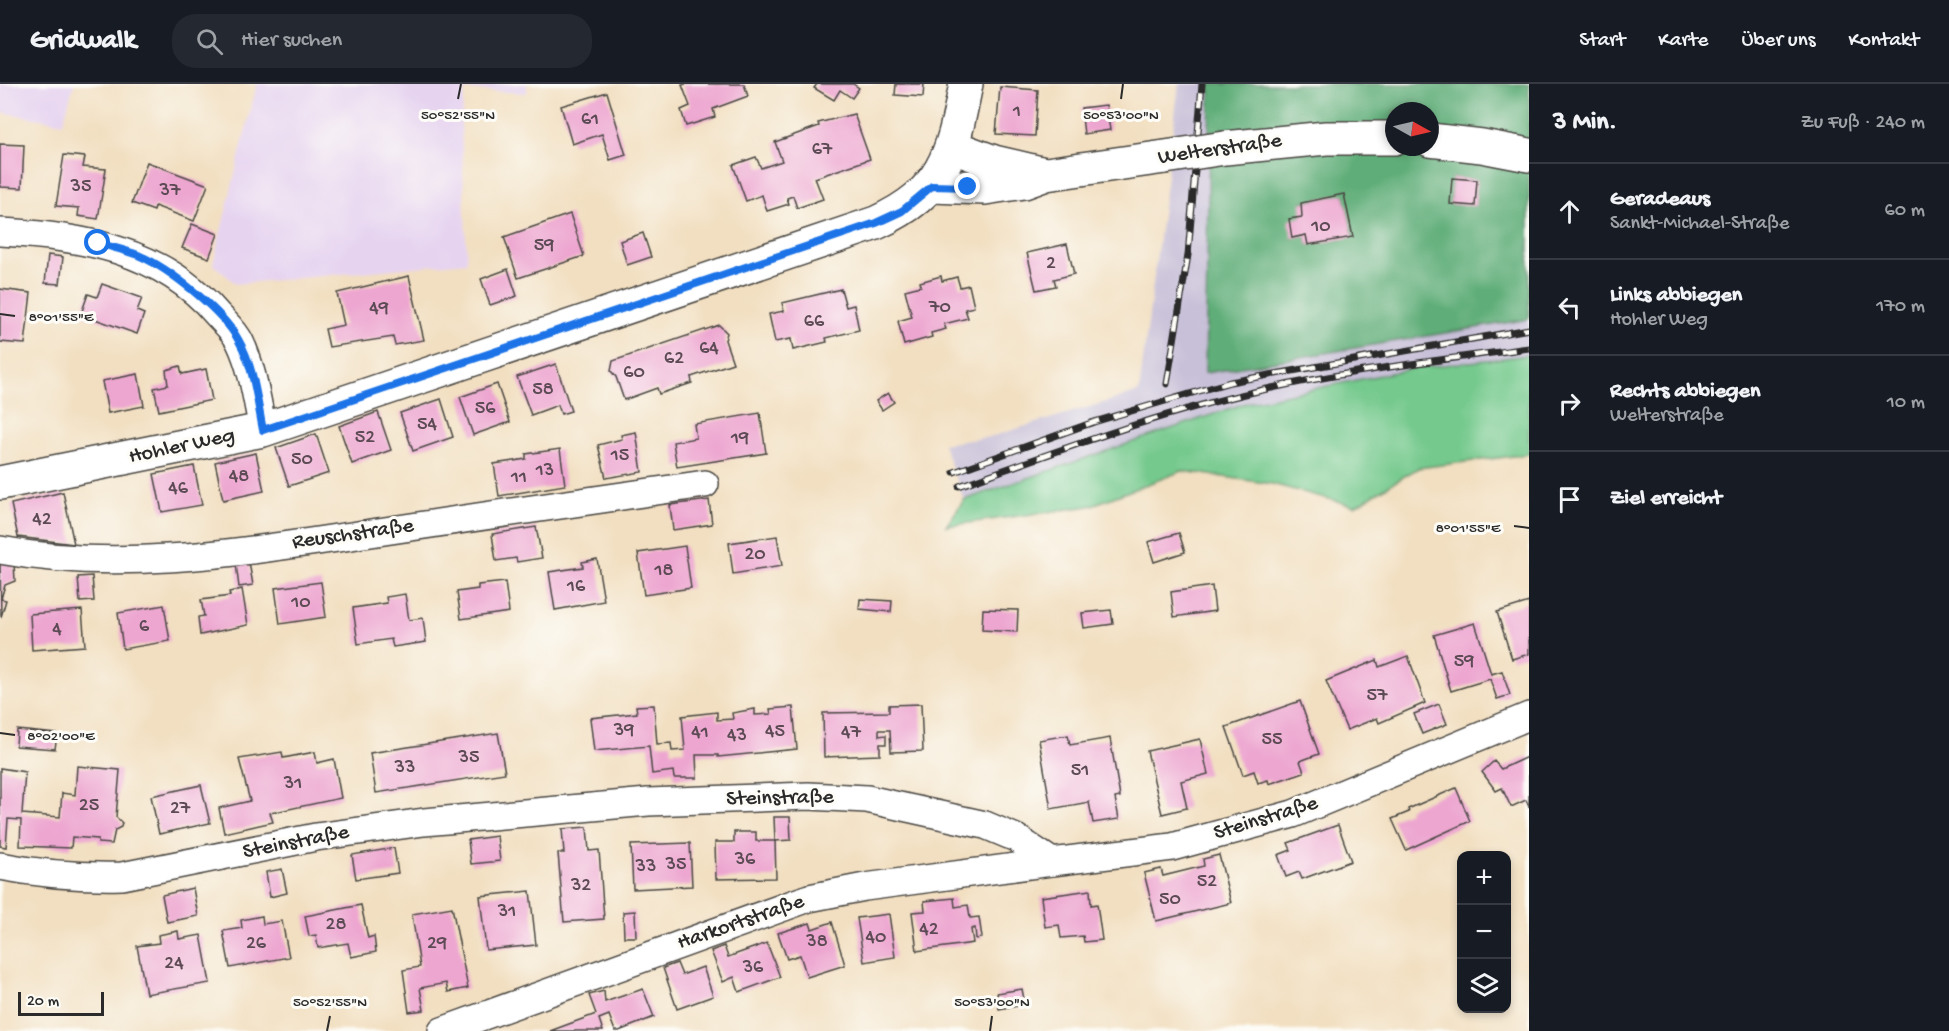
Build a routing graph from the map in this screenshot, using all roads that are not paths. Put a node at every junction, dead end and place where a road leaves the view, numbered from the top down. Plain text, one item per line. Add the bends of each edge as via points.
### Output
1 (966, 84) edge
2 (1385, 138) edge
3 (1439, 141) edge
4 (952, 147) junction
5 (1529, 155) edge
6 (1046, 174) junction
7 (932, 186) junction
8 (0, 232) edge
9 (263, 430) junction
10 (0, 483) edge
11 (705, 484) dead end
12 (0, 550) edge
13 (1529, 716) edge
14 (1052, 861) junction
15 (0, 866) edge
16 (442, 1031) edge

1 - 4 street, Hohler Weg
2 - 6 street, Welterstraße, bridge via 1326,138 1225,148
3 - 5 street
4 - 6 street, Welterstraße
4 - 7 street, Hohler Weg
6 - 7 street, Welterstraße via 985,188
7 - 9 street, Hohler Weg via 902,211 876,223
8 - 9 street via 98,243 138,255 180,280 208,304 239,340 252,376
9 - 10 street, Hohler Weg
11 - 12 street, Reuschstraße via 281,546 155,560 67,558
13 - 14 street, Steinstraße via 1293,814 1172,847
14 - 15 street, Steinstraße via 1016,838 985,825 867,799 808,796 648,802 424,822 316,837 122,876 89,877
14 - 16 street, Harkortstraße via 865,886 809,898

